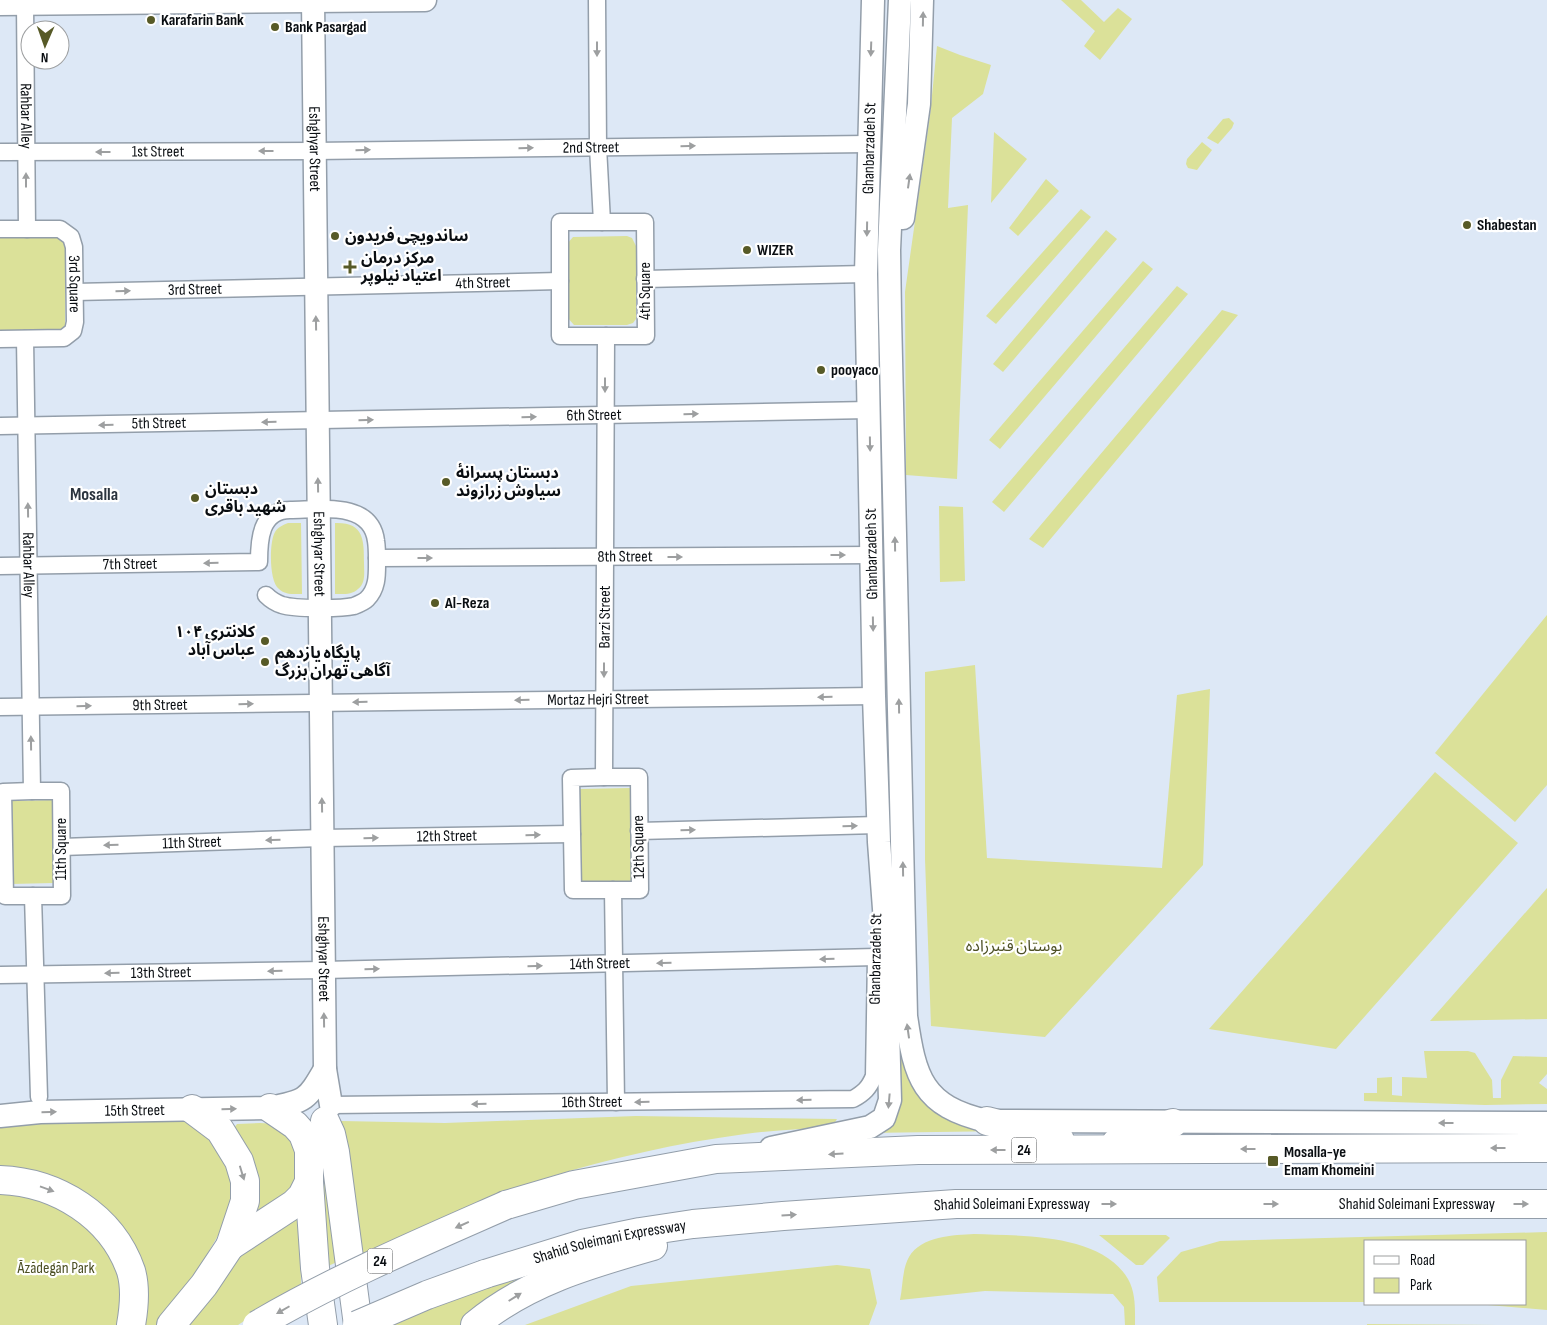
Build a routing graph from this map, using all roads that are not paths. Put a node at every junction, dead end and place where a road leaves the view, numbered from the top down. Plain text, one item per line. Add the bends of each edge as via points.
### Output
1 (376, 0) edge
2 (395, 0) edge
3 (425, 0) edge
4 (597, 0) edge
5 (873, 0) edge
6 (900, 0) edge
7 (922, 0) edge
8 (313, 1) edge
9 (0, 4) edge
10 (25, 4) junction
11 (868, 144) junction
12 (598, 147) junction
13 (314, 151) junction
14 (0, 152) edge
15 (26, 152) junction
16 (602, 222) junction
17 (0, 229) edge
18 (27, 229) junction
19 (866, 274) junction
20 (645, 279) junction
21 (560, 281) junction
22 (316, 286) junction
23 (75, 292) junction
24 (890, 316) junction
25 (606, 336) junction
26 (0, 339) edge
27 (25, 339) junction
28 (870, 410) junction
29 (605, 415) junction
30 (318, 421) junction
31 (0, 426) edge
32 (26, 426) junction
33 (318, 510) junction
34 (872, 555) junction
35 (604, 557) junction
36 (377, 558) junction
37 (0, 566) edge
38 (28, 566) junction
39 (266, 595) dead end
40 (320, 607) junction
41 (874, 696) junction
42 (604, 699) junction
43 (320, 703) junction
44 (0, 707) edge
45 (31, 707) junction
46 (604, 777) junction
47 (32, 791) junction
48 (639, 831) junction
49 (572, 834) junction
50 (878, 834) junction
51 (322, 838) junction
52 (2, 847) edge
53 (62, 847) junction
54 (613, 890) junction
55 (33, 896) junction
56 (876, 957) junction
57 (614, 964) junction
58 (324, 970) junction
59 (36, 974) junction
60 (0, 975) edge
61 (324, 1069) junction
62 (39, 1097) dead end
63 (853, 1099) joint
64 (616, 1102) junction
65 (270, 1108) junction
66 (192, 1109) junction
67 (328, 1113) junction
68 (0, 1116) edge
69 (987, 1121) junction
70 (1173, 1123) junction
71 (1547, 1123) edge
72 (1547, 1148) edge
73 (309, 1150) junction
74 (1097, 1150) junction
75 (716, 1159) junction
76 (0, 1180) edge
77 (309, 1182) junction
78 (1547, 1204) edge
79 (741, 1220) junction
80 (230, 1246) junction
81 (132, 1325) edge
82 (171, 1325) edge
83 (257, 1325) edge
84 (323, 1325) edge
85 (357, 1325) edge
86 (475, 1325) edge

1 - 2 main road
1 - 8 main road
2 - 3 main road
4 -> 12 street
5 -> 11 main road, Ghanbarzadeh St
6 - 24 main road, Ghanbarzadeh St via 889,250
24 -> 7 main road via 919,104
8 - 10 main road
8 - 13 main road, Eshghyar Street
9 - 10 main road
10 - 15 street, Rahbar Alley
12 -> 11 street, 2nd Street
11 -> 19 main road, Ghanbarzadeh St
13 -> 12 street, 2nd Street
12 - 16 street
13 -> 15 street, 1st Street
13 - 22 main road, Eshghyar Street
14 - 15 street, 1st Street
18 -> 15 street, Rahbar Alley
16 - 20 street, 4th Square via 646,222
16 - 21 street, 4th Square via 560,222
17 - 18 street, 3rd Square
18 - 23 street, 3rd Square via 60,229 71,237
19 - 20 street
19 - 28 main road, Ghanbarzadeh St
20 - 25 street, 4th Square via 646,336
21 - 22 street, 4th Street
21 - 25 street, 4th Square via 560,336
23 -> 22 street, 3rd Street
30 -> 22 main road, Eshghyar Street
23 - 27 street, 3rd Square via 74,326 70,334 60,339
69 -> 24 main road, Ghanbarzadeh St via 966,1116 940,1103 930,1093 911,1049 906,1016
25 -> 29 street, Barzi Street
26 - 27 street, 3rd Square
27 - 32 street, Rahbar Alley
29 -> 28 street, 6th Street
28 -> 34 main road, Ghanbarzadeh St
30 -> 29 street, 6th Street
29 - 35 street, Barzi Street
30 -> 32 street, 5th Street
33 -> 30 main road, Eshghyar Street
31 - 32 street, 5th Street
38 -> 32 street, Rahbar Alley
33 - 36 street via 347,510 362,517 374,531
33 -> 38 street, 7th Street via 286,510 268,520 260,534 259,562
33 - 40 main road, Eshghyar Street
35 -> 34 street, 8th Street
34 -> 41 main road, Ghanbarzadeh St
36 -> 35 street, 8th Street
35 -> 42 street, Barzi Street
36 - 40 street via 376,586 368,598 356,605
37 - 38 street, 7th Street
38 - 45 street, Rahbar Alley
39 - 40 street via 285,606
40 - 43 main road, Eshghyar Street
41 -> 42 street, Mortaz Hejri Street
41 - 50 main road, Ghanbarzadeh St
42 -> 43 street, Mortaz Hejri Street
42 - 46 street, Barzi Street
45 -> 43 street, 9th Street
51 -> 43 main road, Eshghyar Street
44 - 45 street, 9th Street
47 -> 45 street, Rahbar Alley
46 - 48 street, 12th Square via 639,777
46 - 49 street, 12th Square via 571,778
47 - 52 street, 11th Square via 3,792
47 - 53 street, 11th Square via 61,791
48 -> 50 street
48 - 54 street, 12th Square via 640,890
51 -> 49 street, 12th Street
49 - 54 street, 12th Square via 573,890
50 - 56 street, Ghanbarzadeh St
50 -> 75 main road via 885,922 890,1100 884,1118 870,1127
51 -> 53 street, 11th Street
51 - 58 main road, Eshghyar Street
52 - 55 street, 11th Square via 5,896
53 - 55 street, 11th Square via 62,896
54 - 57 street
55 - 59 street
56 -> 57 street, 14th Street
56 - 63 street, Ghanbarzadeh St via 874,1076 864,1093
58 -> 57 street, 14th Street
57 - 64 street
58 -> 59 street, 13th Street
61 -> 58 main road, Eshghyar Street
59 - 60 street, 13th Street
59 - 62 street
61 - 65 main road, 15th Street via 308,1096 294,1104
61 - 67 main road, Eshghyar Street
63 -> 64 street, 16th Street
64 -> 67 street, 16th Street
66 -> 65 main road, 15th Street
65 - 73 highway via 295,1125 303,1134
68 -> 66 main road, 15th Street via 40,1112
66 -> 80 highway via 220,1130 239,1161 245,1181 245,1201
67 - 73 highway
67 - 85 highway
69 - 70 main road, Ghanbarzadeh St
69 - 74 highway
71 -> 70 main road, Ghanbarzadeh St
70 - 74 highway
72 -> 74 highway, 24
73 - 77 highway
74 -> 75 highway, 24 via 918,1150
75 -> 83 highway, 24, bridge via 574,1185 506,1205 378,1262
76 -> 81 highway via 51,1190 96,1217 112,1234 131,1273 134,1291
77 - 80 highway via 294,1204
77 - 84 highway
79 -> 78 highway, Shahid Soleimani Expressway via 956,1204
79 - 85 highway, Shahid Soleimani Expressway, bridge via 693,1224 582,1244 485,1274
86 -> 79 highway via 523,1292 560,1275
80 - 82 highway via 204,1285

